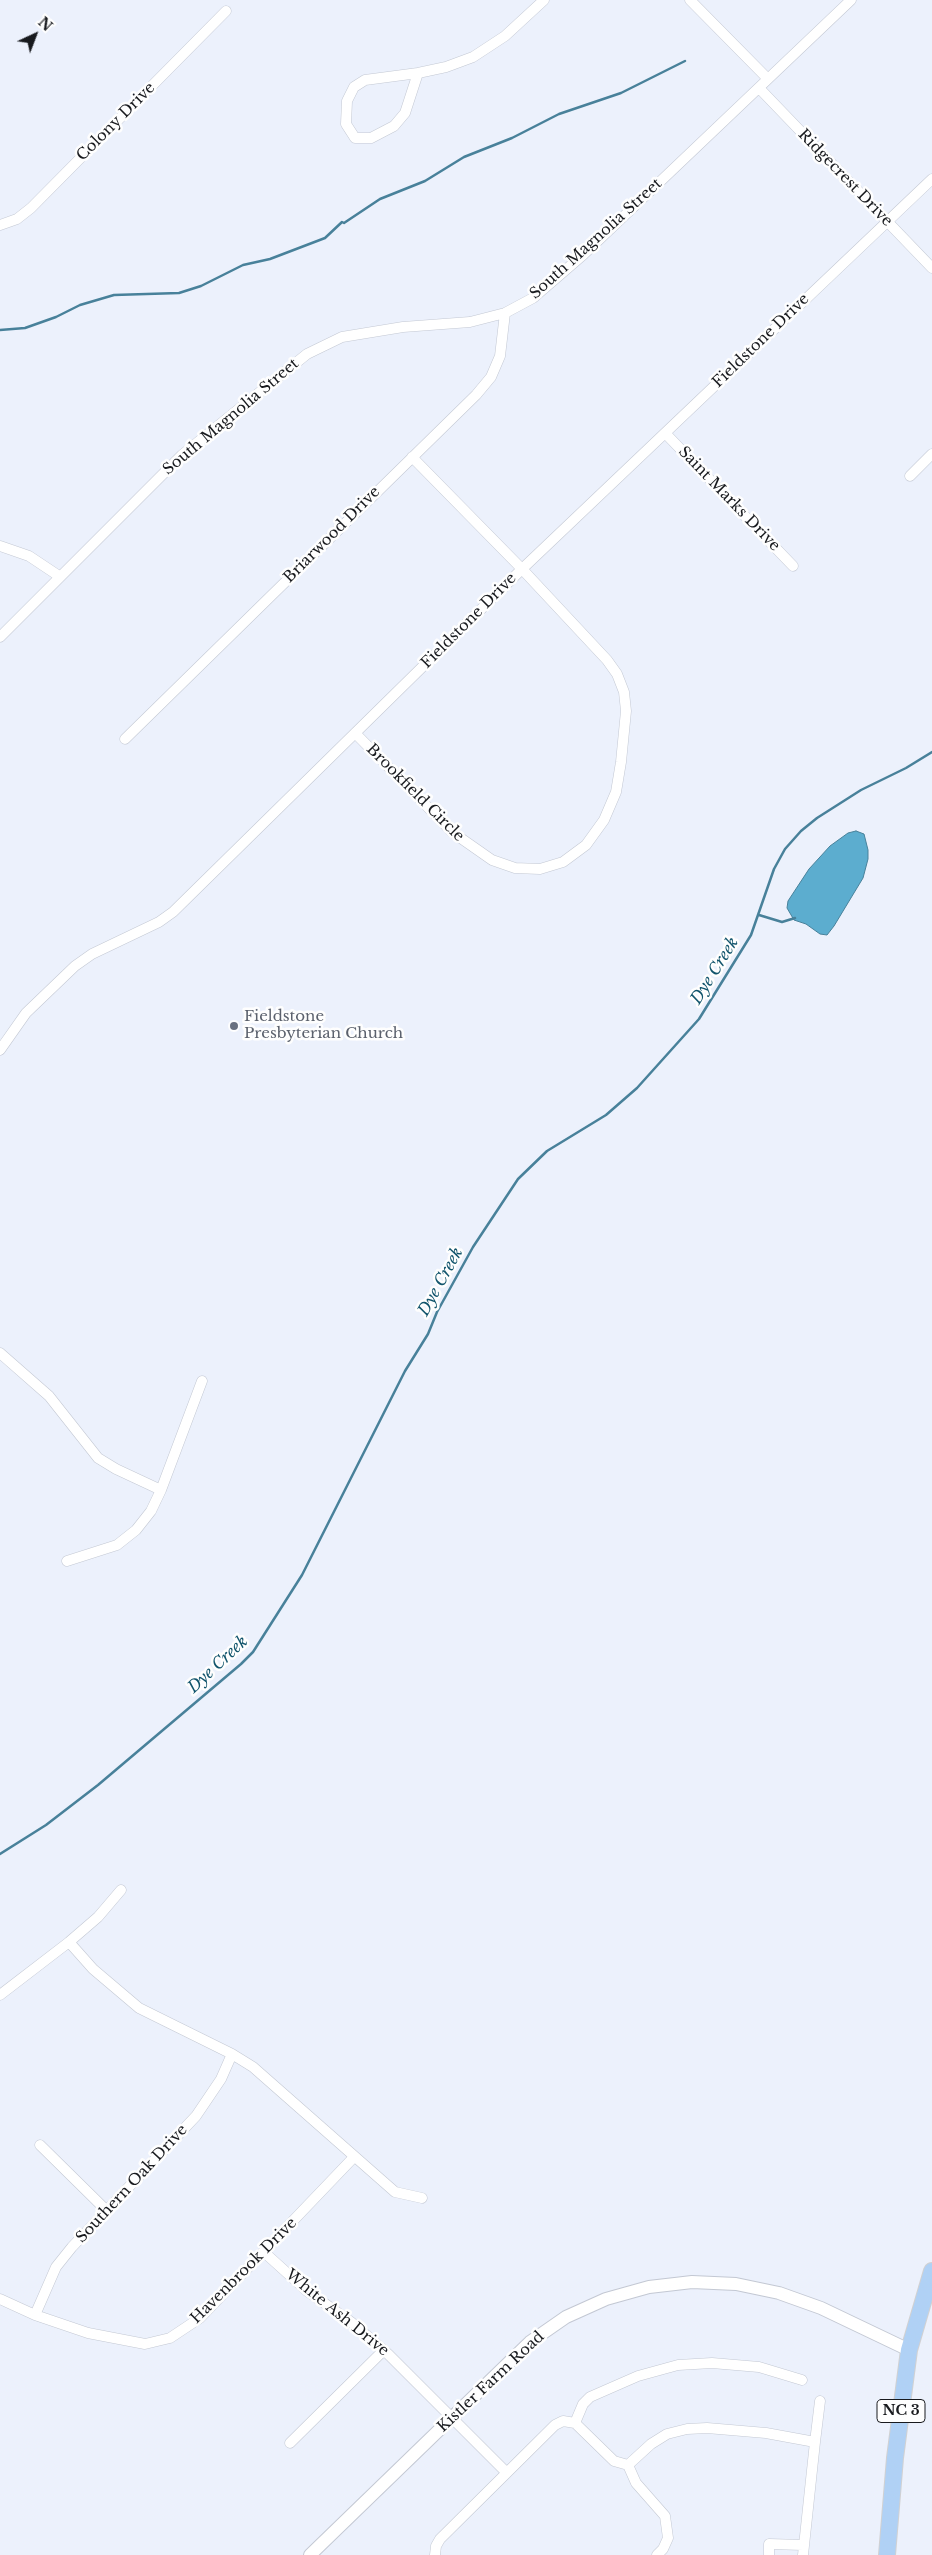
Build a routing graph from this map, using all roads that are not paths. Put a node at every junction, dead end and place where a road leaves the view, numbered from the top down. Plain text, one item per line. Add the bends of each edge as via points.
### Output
1 (544, 0) edge
2 (690, 0) edge
3 (851, 0) edge
4 (226, 11) dead end
5 (418, 73) junction
6 (768, 79) junction
7 (759, 88) junction
8 (932, 178) edge
9 (887, 222) junction
10 (0, 226) edge
11 (932, 268) edge
12 (505, 313) junction
13 (665, 433) junction
14 (932, 454) edge
15 (412, 457) junction
16 (910, 476) dead end
17 (0, 546) edge
18 (793, 566) dead end
19 (522, 569) junction
20 (59, 576) junction
21 (0, 637) edge
22 (355, 733) junction
23 (125, 739) dead end
24 (0, 1050) edge
25 (0, 1353) edge
26 (202, 1381) dead end
27 (161, 1490) junction
28 (67, 1561) dead end
29 (122, 1890) dead end
30 (69, 1942) junction
31 (0, 1995) edge
32 (232, 2054) junction
33 (40, 2145) dead end
34 (354, 2157) junction
35 (422, 2198) dead end
36 (107, 2210) junction
37 (265, 2253) junction
38 (932, 2271) edge
39 (0, 2299) edge
40 (35, 2315) junction
41 (384, 2350) junction
42 (908, 2350) junction
43 (802, 2380) dead end
44 (820, 2401) dead end
45 (451, 2418) junction
46 (575, 2423) junction
47 (815, 2442) junction
48 (290, 2443) dead end
49 (628, 2465) junction
50 (506, 2472) junction
51 (803, 2550) edge
52 (310, 2555) edge
53 (435, 2555) edge
54 (657, 2555) edge
55 (769, 2555) edge
56 (887, 2555) edge

1 - 5 street via 505,36 473,57
2 - 6 street
3 - 6 street, South Magnolia Street
4 - 10 street, Colony Drive via 31,208
5 - 5 street via 404,113 394,126 371,138 355,138 346,124 347,101 354,87 365,80
6 - 7 street, South Magnolia Street
7 - 9 street, Ridgecrest Drive
7 - 12 street, South Magnolia Street via 556,280 533,298
8 - 9 street, Fieldstone Drive
9 - 11 street, Ridgecrest Drive
9 - 13 street, Fieldstone Drive
12 - 15 street, Briarwood Drive via 500,356 491,377
12 - 20 street, South Magnolia Street via 470,322 394,328 342,337 307,354 182,455
13 - 18 street, Saint Marks Drive
13 - 19 street, Fieldstone Drive
14 - 16 street
15 - 19 street, Brookfield Circle
15 - 23 street, Briarwood Drive
17 - 20 street via 29,556
19 - 22 street, Fieldstone Drive
19 - 22 street, Brookfield Circle via 607,660 624,692 626,711 622,762 616,792 604,820 586,845 563,862 540,869 515,868 492,860 452,832
20 - 21 street, South Magnolia Street
22 - 24 street, Fieldstone Drive via 173,912 75,966 26,1013
25 - 27 street via 49,1396 98,1458
26 - 27 street
27 - 28 street via 146,1518 117,1545
29 - 30 street
30 - 31 street
30 - 32 street via 93,1969 139,2008
32 - 34 street via 252,2067
32 - 36 street, Southern Oak Drive via 222,2079 196,2116
33 - 36 street
34 - 35 street via 395,2192
34 - 37 street, Havenbrook Drive
36 - 40 street, Southern Oak Drive via 56,2267
37 - 40 street, Havenbrook Drive via 200,2318 170,2338 144,2344 88,2332
37 - 41 street, White Ash Drive
38 - 42 main road, NC 3
39 - 40 street, Havenbrook Drive
41 - 45 street, White Ash Drive
41 - 48 street
42 - 45 street, Kistler Farm Road via 820,2308 779,2293 736,2284 692,2282 649,2287 606,2299 566,2317 530,2342
42 - 56 main road, NC 3
43 - 46 street via 759,2367 712,2363 678,2365 638,2376 590,2397 583,2404
44 - 47 street
45 - 50 street, White Ash Drive
45 - 52 street, Kistler Farm Road
46 - 49 street via 614,2461
46 - 50 street via 563,2421 555,2426
47 - 49 street via 766,2433 687,2429 666,2434
47 - 51 street
49 - 54 street via 636,2483 665,2516 668,2538
50 - 53 street via 440,2539
51 - 55 street via 769,2544

